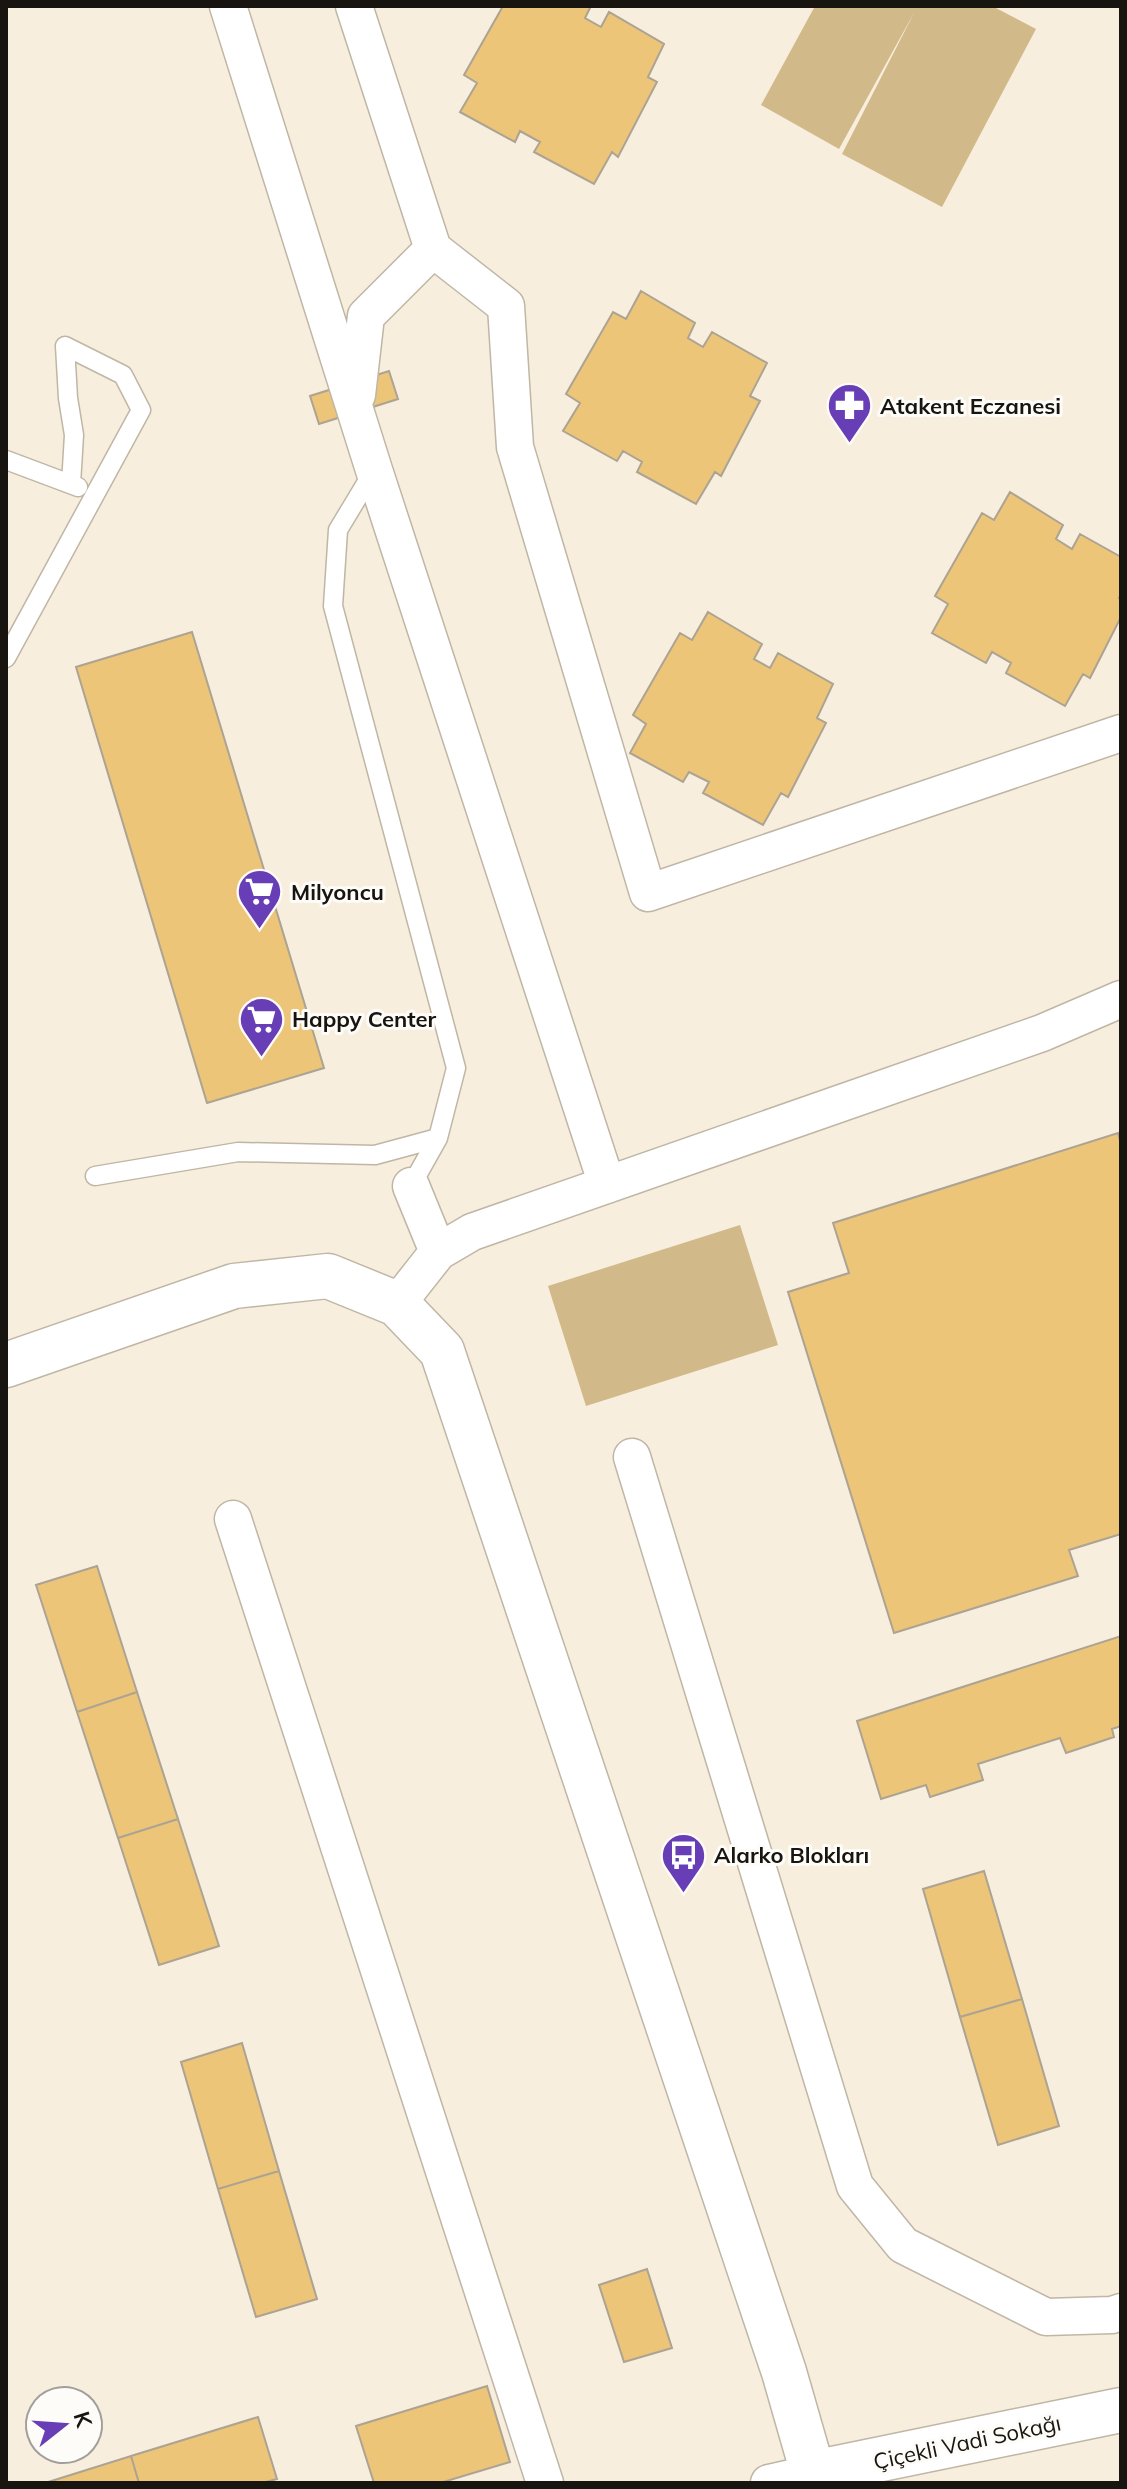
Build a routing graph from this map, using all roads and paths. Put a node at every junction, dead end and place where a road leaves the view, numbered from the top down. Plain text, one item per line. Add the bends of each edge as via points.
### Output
1 (228, 6) edge
2 (354, 6) edge
3 (433, 249) junction
4 (355, 409) junction
5 (6, 460) edge
6 (374, 470) junction
7 (71, 484) junction
8 (95, 495) junction
9 (6, 658) edge
10 (1121, 733) edge
11 (1121, 999) edge
12 (438, 1138) junction
13 (95, 1176) dead end
14 (607, 1185) junction
15 (411, 1186) joint
16 (438, 1252) junction
17 (397, 1304) junction
18 (6, 1365) edge
19 (632, 1457) dead end
20 (233, 1519) dead end
21 (1121, 2312) edge
22 (1121, 2410) edge
23 (814, 2478) edge
24 (545, 2483) edge
25 (769, 2483) edge

1 - 4 street
2 - 3 street
3 - 4 street via 366,316
3 - 10 street via 506,306 515,447 648,893
4 - 6 street
5 - 7 lane
6 - 12 lane via 338,530 333,606 456,1068
6 - 14 street
7 - 8 lane
7 - 8 lane via 74,435 65,346 123,375 141,410
8 - 9 lane
11 - 14 street via 1042,1033
12 - 13 lane via 375,1155 238,1152
12 - 15 lane
14 - 16 street via 472,1232
15 - 16 street
16 - 17 street
17 - 18 street via 328,1276 234,1286
17 - 23 street via 442,1351 784,2372
19 - 21 street via 855,2186 903,2245 1046,2317
20 - 24 street
22 - 23 street, Çiçekli Vadi Sokağı
23 - 25 street

